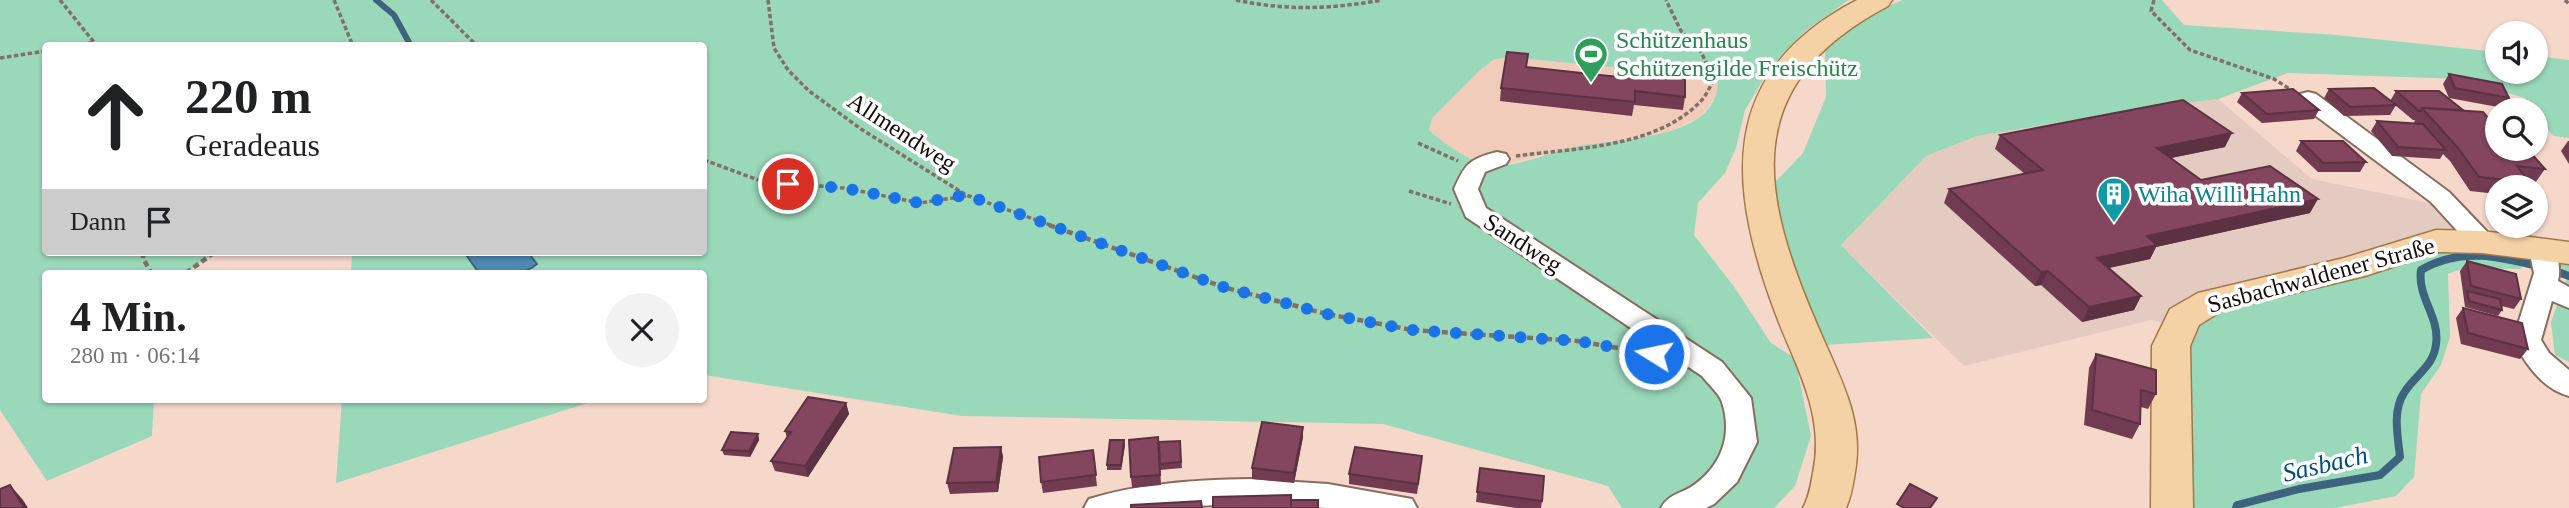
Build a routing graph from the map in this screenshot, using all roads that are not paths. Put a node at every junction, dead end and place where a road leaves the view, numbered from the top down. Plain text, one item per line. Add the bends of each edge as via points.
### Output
1 (1878, 0) edge
2 (2308, 99) edge
3 (1486, 164) road end
4 (2482, 242) junction
5 (2553, 264) edge
6 (2569, 299) edge
7 (2569, 386) edge
8 (1100, 508) edge
9 (1401, 508) edge
10 (1677, 508) edge
11 (1824, 508) edge
12 (2172, 508) edge

1 - 11 main road via 1827,30 1796,60 1776,90 1758,143 1766,227 1804,341 1833,401 1839,453
2 - 4 street via 2440,197
3 - 10 street, Sandweg via 1466,189 1475,212 1712,369 1736,398 1742,442 1726,474 1703,495
4 - 5 main road, Sasbachwaldener Straße
4 - 12 main road, Sasbachwaldener Straße via 2436,241 2353,268 2211,301 2183,318 2171,346
5 - 6 street
5 - 7 street via 2527,340 2538,360
8 - 9 street via 1220,491 1301,493

